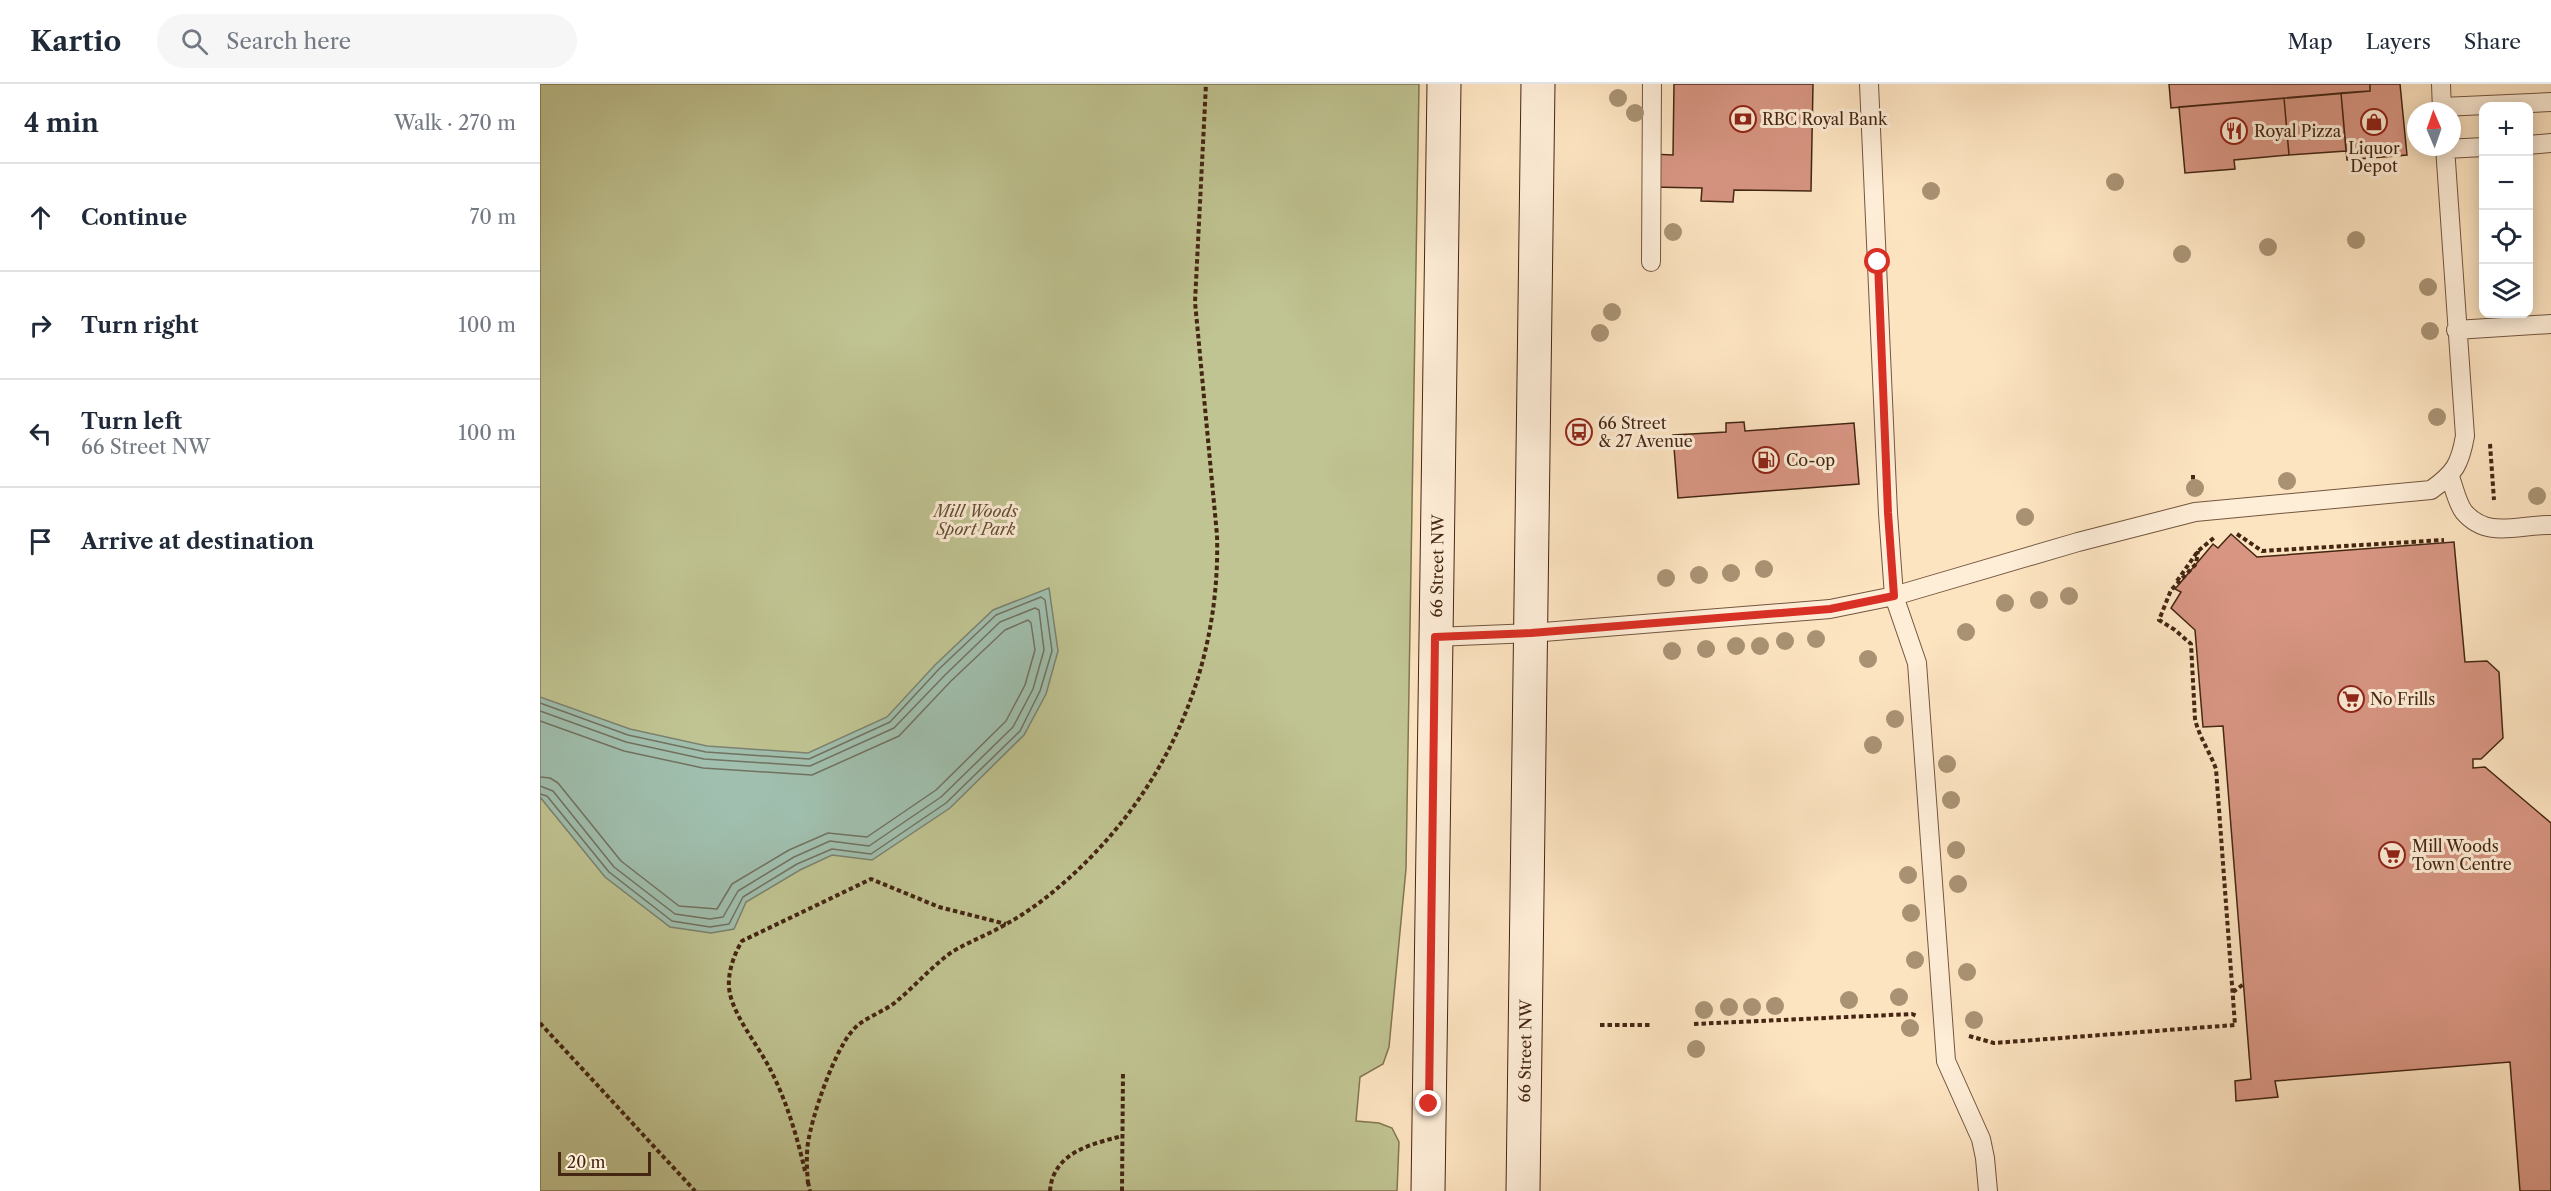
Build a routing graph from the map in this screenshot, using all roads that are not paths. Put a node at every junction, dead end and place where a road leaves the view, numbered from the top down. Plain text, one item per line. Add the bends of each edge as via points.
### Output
1 (1444, 84) edge
2 (1525, 84) edge
3 (1538, 84) edge
4 (1652, 84) edge
5 (1869, 84) edge
6 (2441, 84) edge
7 (2442, 102) edge
8 (2551, 102) edge
9 (2461, 108) edge
10 (2551, 143) edge
11 (2533, 145) edge
12 (2479, 147) edge
13 (2461, 148) edge
14 (2445, 156) edge
15 (1536, 228) junction
16 (1651, 262) dead end
17 (2551, 324) edge
18 (2456, 330) junction
19 (2450, 477) junction
20 (2551, 525) edge
21 (1894, 596) junction
22 (1531, 633) junction
23 (1435, 637) junction
24 (1428, 1191) edge
25 (1522, 1191) edge
26 (1988, 1191) edge

1 - 23 main road, 66 Street NW
2 - 15 main road
3 - 15 main road, 66 Street NW
4 - 16 lane
5 - 21 lane
6 - 7 lane
8 - 9 lane
10 - 11 lane
12 - 13 lane
14 - 18 lane
15 - 22 main road, 66 Street NW
17 - 18 lane
18 - 19 lane via 2465,436 2458,465
19 - 20 lane via 2463,511 2490,530
19 - 21 lane via 2431,490 2194,512
21 - 22 lane via 1830,609
21 - 26 lane via 1917,663 1946,1061 1981,1139
22 - 23 lane
22 - 25 main road, 66 Street NW
23 - 24 main road, 66 Street NW

